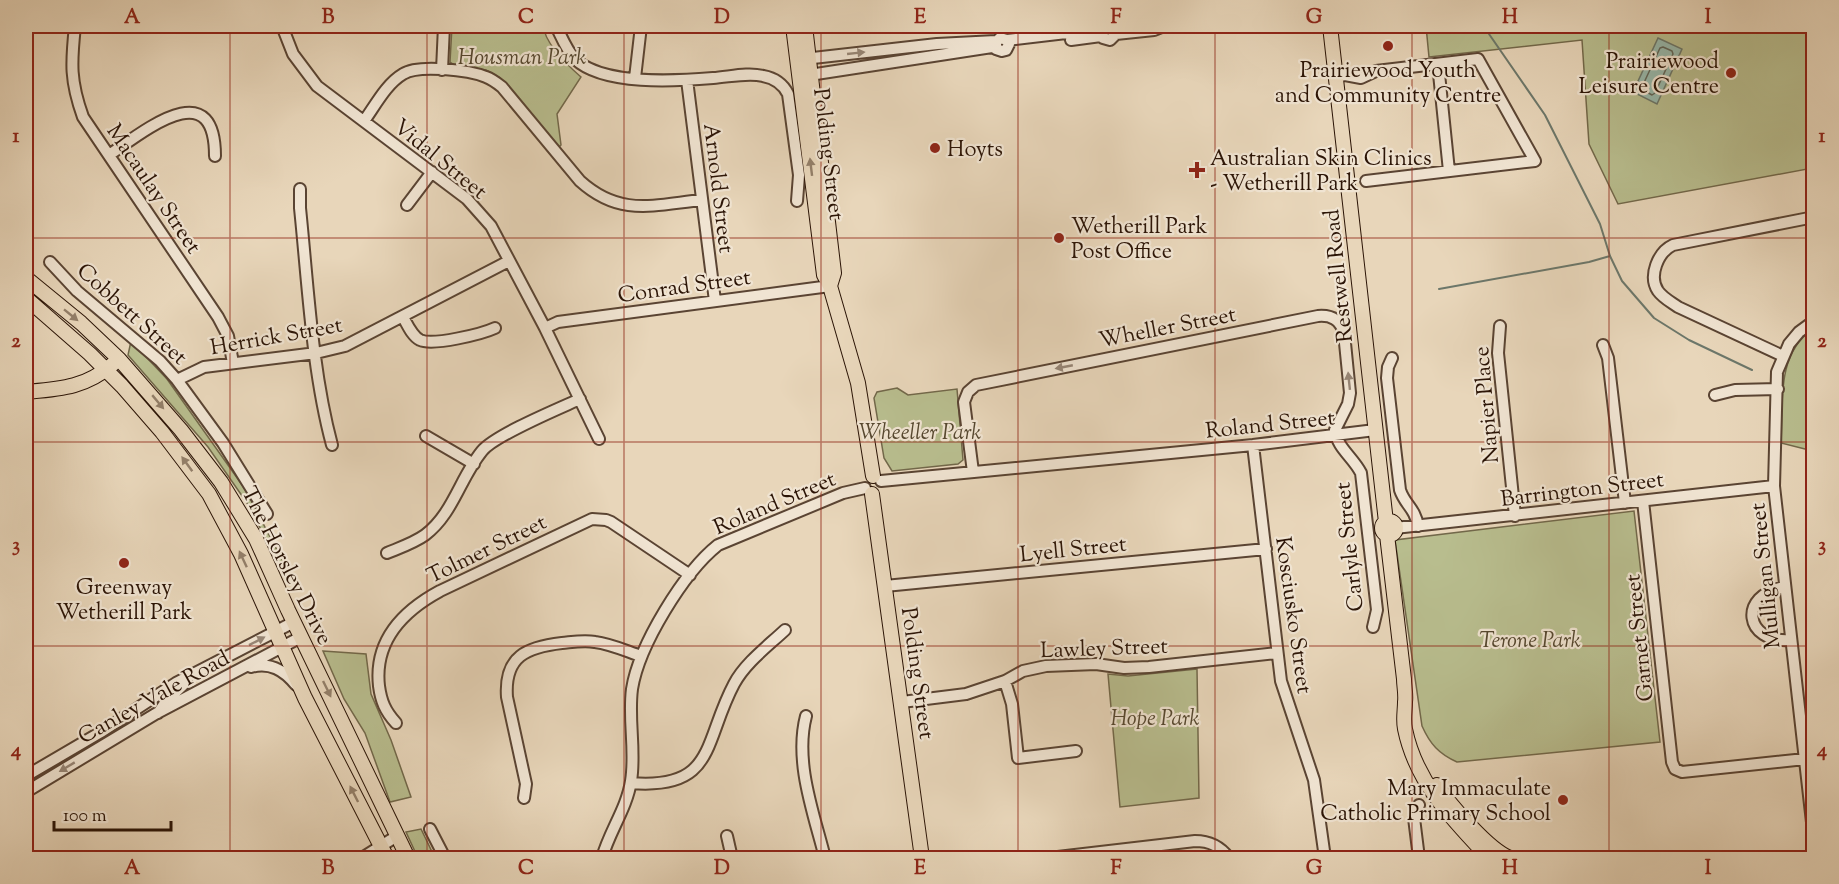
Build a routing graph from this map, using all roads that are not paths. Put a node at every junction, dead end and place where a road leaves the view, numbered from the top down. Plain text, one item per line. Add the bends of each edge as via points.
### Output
1 (75, 26) edge
2 (282, 26) edge
3 (444, 26) edge
4 (641, 26) edge
5 (793, 26) edge
6 (806, 26) edge
7 (1128, 26) edge
8 (1164, 26) edge
9 (1330, 26) edge
10 (557, 28) dead end
11 (1115, 29) edge
12 (1101, 30) edge
13 (908, 53) junction
14 (804, 59) junction
15 (1438, 64) junction
16 (442, 70) junction
17 (806, 76) junction
18 (1335, 77) junction
19 (636, 78) junction
20 (687, 80) junction
21 (364, 121) junction
22 (109, 155) junction
23 (215, 156) dead end
24 (1449, 171) junction
25 (432, 172) junction
26 (1366, 180) dead end
27 (300, 189) dead end
28 (702, 200) junction
29 (797, 201) dead end
30 (407, 205) dead end
31 (1814, 217) edge
32 (509, 261) junction
33 (50, 262) dead end
34 (26, 278) edge
35 (830, 286) junction
36 (26, 298) edge
37 (715, 301) junction
38 (403, 317) junction
39 (1814, 321) edge
40 (1500, 326) dead end
41 (495, 328) dead end
42 (545, 328) junction
43 (1603, 345) dead end
44 (316, 353) junction
45 (1783, 356) junction
46 (1392, 358) dead end
47 (119, 359) junction
48 (233, 363) junction
49 (107, 370) junction
50 (177, 380) junction
51 (1778, 389) junction
52 (26, 392) edge
53 (1715, 395) dead end
54 (580, 399) junction
55 (1375, 430) junction
56 (426, 435) dead end
57 (1335, 435) junction
58 (599, 439) dead end
59 (332, 445) dead end
60 (1253, 445) junction
61 (474, 464) junction
62 (973, 472) junction
63 (877, 479) junction
64 (1774, 486) junction
65 (869, 491) junction
66 (1643, 501) junction
67 (1625, 503) junction
68 (267, 514) dead end
69 (1515, 516) junction
70 (1418, 526) junction
71 (1389, 528) junction
72 (1266, 549) junction
73 (387, 554) dead end
74 (690, 575) junction
75 (885, 586) junction
76 (1784, 587) junction
77 (294, 622) junction
78 (1373, 627) dead end
79 (785, 630) dead end
80 (276, 631) junction
81 (301, 637) junction
82 (1790, 640) junction
83 (283, 646) junction
84 (1276, 653) junction
85 (641, 656) junction
86 (194, 673) junction
87 (224, 677) junction
88 (1005, 681) junction
89 (305, 698) junction
90 (902, 702) junction
91 (1406, 702) junction
92 (163, 709) junction
93 (132, 711) junction
94 (806, 716) dead end
95 (396, 723) dead end
96 (1076, 751) dead end
97 (1805, 759) junction
98 (26, 776) edge
99 (631, 783) junction
100 (26, 792) edge
101 (524, 798) dead end
102 (1419, 805) dead end
103 (430, 829) dead end
104 (397, 836) junction
105 (727, 836) dead end
106 (1814, 840) edge
107 (384, 852) edge
108 (362, 858) edge
109 (408, 858) edge
110 (445, 858) edge
111 (602, 858) edge
112 (732, 858) edge
113 (825, 858) edge
114 (922, 858) edge
115 (1048, 858) edge
116 (1229, 858) edge
117 (1325, 858) edge
118 (1419, 858) edge
119 (1489, 858) edge
120 (1510, 858) edge

1 - 22 street, Macaulay Street via 71,67 75,94 83,117
2 - 21 street, Vidal Street via 304,71 317,86
3 - 16 street
4 - 19 street
5 - 14 main road, Polding Street
6 - 14 main road, Polding Street
7 - 11 street
8 - 11 street via 1154,30
9 - 18 main road, Restwell Road
10 - 19 street via 574,59 588,69
11 - 12 street via 1113,39 1108,40
12 - 13 street
14 -> 13 street
13 - 17 street
14 - 17 main road, Polding Street
15 - 18 street via 1376,71 1361,78
15 - 24 street
15 - 24 street via 1478,60 1535,161
16 - 21 street via 405,72 394,80
16 - 28 street via 474,73 502,87 580,181 604,199 637,207
17 - 35 main road, Polding Street via 824,275
18 - 55 main road, Restwell Road
19 - 20 street
20 - 28 street, Arnold Street
20 - 29 street via 755,74 784,87 798,175
21 - 25 street, Vidal Street
22 - 23 street via 165,118 191,113 210,126
22 - 48 street, Macaulay Street via 218,317 228,336
24 - 26 street
25 - 30 street
25 - 32 street, Vidal Street via 478,210
27 - 44 street
28 - 37 street, Arnold Street
31 - 45 street via 1673,245 1659,256 1656,268 1657,290 1664,298
32 - 38 street, Herrick Street
32 - 42 street, Vidal Street
33 - 50 street, Cobbett Street
34 -> 47 main road, The Horsley Drive
35 - 37 street, Conrad Street
35 - 63 main road, Polding Street via 858,383
36 - 49 main road, The Horsley Drive
37 - 42 street, Conrad Street via 558,322
38 - 41 street via 419,340 429,342 473,336
38 - 44 street, Herrick Street via 354,343
39 - 45 street, Mulligan Street via 1799,332
40 - 69 street, Napier Place via 1498,353
42 - 54 street, Vidal Street
43 - 67 street via 1608,358
44 - 48 street, Herrick Street
44 - 59 street
45 - 51 street, Mulligan Street via 1777,372
46 - 70 street via 1387,378 1400,490 1414,511
47 - 49 main road
47 -> 77 main road, The Horsley Drive via 182,430 221,482 256,539
48 - 50 street, Herrick Street via 204,367
49 - 52 main road via 78,385
80 -> 49 main road, The Horsley Drive via 208,494 162,432
50 - 68 street, Cobbett Street via 223,443
51 - 53 street via 1735,390
51 - 64 street, Mulligan Street
54 - 58 street, Vidal Street
54 - 61 street via 496,440
55 - 57 street, Roland Street
55 - 71 main road, Restwell Road
56 - 61 street
57 - 60 street, Roland Street
57 -> 62 street, Wheller Street via 1350,393 1344,333 1333,317 1318,316 976,385 964,402
57 - 78 street, Carlyle Street via 1361,473 1377,610
60 - 62 street, Roland Street
60 - 72 street, Kosciusko Street
61 - 73 street via 437,524 423,537
62 - 63 street, Roland Street
63 - 65 main road via 878,488
64 - 66 street, Barrington Street
64 - 76 street, Mulligan Street
65 - 74 street, Roland Street via 843,493 718,545
65 - 75 main road, Polding Street
66 - 67 street, Barrington Street
66 - 97 street, Garnet Street via 1675,769 1682,772
67 - 69 street, Barrington Street
69 - 70 street, Barrington Street
70 - 71 street, Barrington Street
71 - 91 main road, Restwell Road
72 - 75 street, Lyell Street
72 - 84 street, Kosciusko Street
74 - 85 street, Roland Street via 655,627
74 - 95 street, Tolmer Street via 619,527 598,519 440,591 404,616 384,643 378,677 381,698
75 - 90 main road, Polding Street
76 - 82 street, Mulligan Street
76 - 82 street via 1772,589 1758,599 1752,617 1764,636
77 - 80 street, Canley Vale Road
77 - 81 main road, The Horsley Drive
79 - 99 street via 734,683 699,765 689,775 664,784
80 - 83 main road, The Horsley Drive
86 -> 80 street, Canley Vale Road
81 - 83 street, Canley Vale Road
81 -> 104 main road, The Horsley Drive
82 - 97 street, Mulligan Street
83 - 87 street, Canley Vale Road
83 - 89 main road, The Horsley Drive
84 - 88 street, Lawley Street via 1149,667 1046,666 1023,671
84 - 117 street, Kosciusko Street via 1285,696 1314,780
85 - 99 street, Roland Street via 632,698
85 - 101 street via 588,641 541,646 526,651 515,661 506,682 526,784
86 - 92 street
86 - 93 street, Canley Vale Road
87 - 89 street via 256,666 276,667
87 - 92 street, Canley Vale Road
88 - 90 street, Lawley Street via 966,694
88 - 96 street via 1012,704 1018,758
107 -> 89 main road, The Horsley Drive
90 - 114 main road, Polding Street
91 - 119 main road, Restwell Road via 1405,728 1424,778 1441,806
91 - 120 main road, Restwell Road via 1416,743 1430,775 1472,826
92 - 93 street
92 -> 100 street, Canley Vale Road
93 - 98 street, Canley Vale Road
94 - 113 street via 801,746
97 - 106 street, Mulligan Street
99 - 111 street, Roland Street
102 - 118 street via 1414,818
103 - 110 street
104 - 107 street
104 - 109 main road, The Horsley Drive
105 - 112 street
107 - 108 street
115 - 116 street via 1195,841 1207,841

